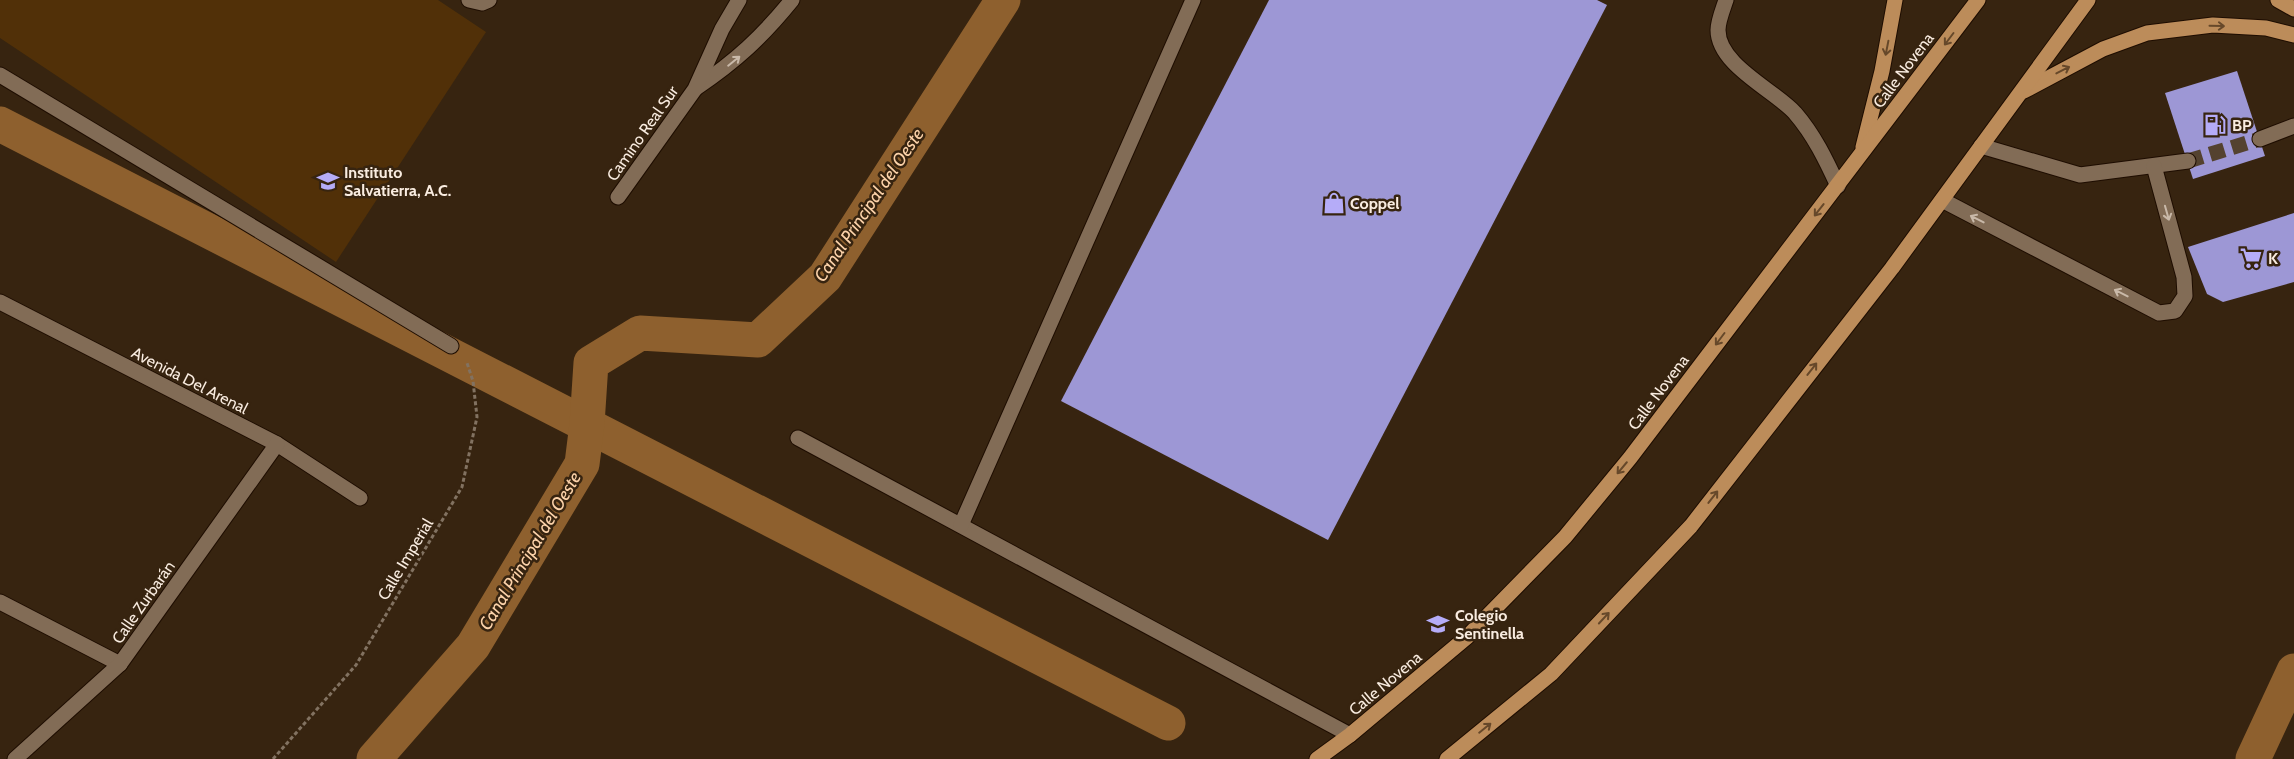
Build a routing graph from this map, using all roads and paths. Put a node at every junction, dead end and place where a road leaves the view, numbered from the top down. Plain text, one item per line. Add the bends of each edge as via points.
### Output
1 (469, 0) edge
2 (489, 0) edge
3 (739, 0) edge
4 (792, 0) edge
5 (1193, 0) edge
6 (1726, 0) edge
7 (1895, 0) edge
8 (1978, 0) edge
9 (2088, 0) edge
10 (2278, 0) edge
11 (2294, 8) edge
12 (2294, 35) edge
13 (0, 75) edge
14 (695, 89) junction
15 (2020, 92) junction
16 (2294, 126) edge
17 (2260, 139) tunnel mouth
18 (1981, 146) junction
19 (1861, 154) junction
20 (2188, 161) tunnel mouth
21 (2154, 166) junction
22 (1838, 186) junction
23 (618, 197) dead end
24 (1942, 200) junction
25 (0, 302) edge
26 (451, 346) joint
27 (798, 438) dead end
28 (276, 444) junction
29 (360, 498) dead end
30 (961, 525) junction
31 (0, 602) edge
32 (120, 664) junction
33 (1350, 735) junction
34 (15, 759) edge
35 (273, 759) edge
36 (1317, 759) edge
37 (1448, 759) edge

1 - 2 street via 482,3
3 - 14 street, Camino Real Sur
14 -> 4 street, Camino Real Sur via 734,62 761,37
5 - 30 street
6 - 22 street via 1718,29 1726,52 1742,71 1794,112 1819,145
7 -> 19 main road via 1882,71
8 -> 19 main road, Calle Novena
9 - 15 main road
10 - 11 main road
15 -> 12 main road via 2103,50 2147,33 2213,25 2266,28
13 - 26 street
14 - 23 street, Camino Real Sur
15 - 18 main road
16 - 17 street
18 - 21 street via 2080,175
18 - 24 main road
19 - 22 main road, Calle Novena
20 - 21 street
21 -> 24 street via 2184,277 2185,296 2175,312 2159,313
22 -> 33 main road, Calle Novena via 1630,458 1565,537 1467,637
37 -> 24 main road via 1551,674 1691,526
25 - 28 street, Avenida Del Arenal
26 - 35 path, Calle Imperial via 466,358 473,381 477,417 462,487 356,666
27 - 30 street
28 - 29 street, Avenida Del Arenal
28 - 32 street, Calle Zurbarán
30 - 33 street
31 - 32 street
32 - 34 street, Calle Zurbarán
33 - 36 main road, Calle Novena

